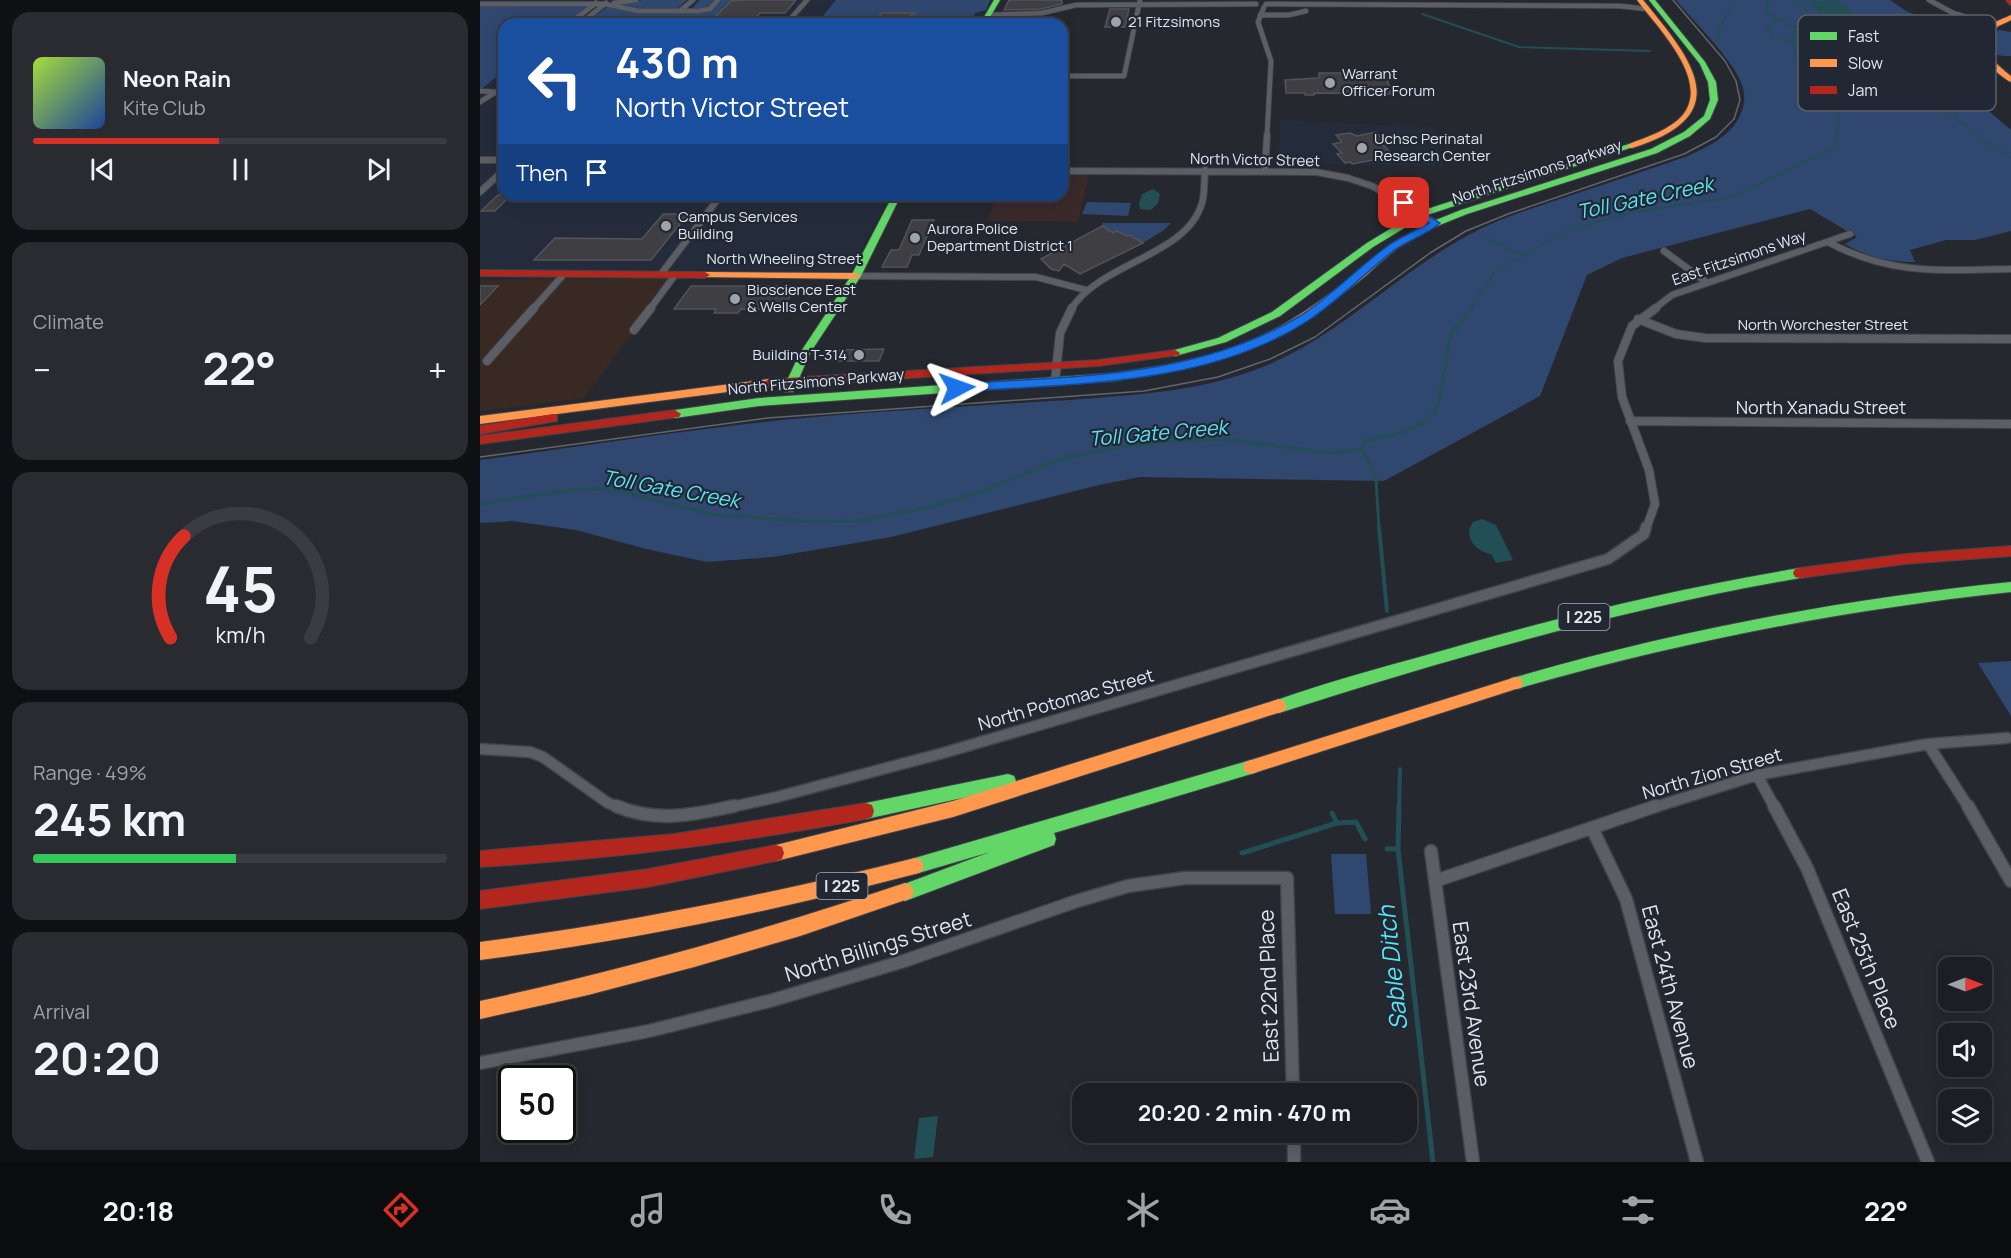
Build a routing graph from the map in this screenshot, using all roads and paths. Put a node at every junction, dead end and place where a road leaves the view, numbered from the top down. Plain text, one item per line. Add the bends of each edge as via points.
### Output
1 (600, 0) edge
2 (611, 0) edge
3 (636, 0) edge
4 (693, 0) edge
5 (718, 0) edge
6 (807, 0) edge
7 (997, 0) edge
8 (1066, 0) edge
9 (1499, 0) edge
10 (1929, 0) edge
11 (1140, 3) edge
12 (1415, 3) edge
13 (480, 4) edge
14 (594, 4) junction
15 (605, 4) junction
16 (1261, 4) edge
17 (1648, 4) edge
18 (1076, 5) junction
19 (1502, 6) junction
20 (680, 11) junction
21 (1306, 11) dead end
22 (1028, 14) junction
23 (1260, 14) junction
24 (1960, 15) edge
25 (2011, 17) edge
26 (576, 18) edge
27 (588, 18) edge
28 (791, 18) edge
29 (987, 18) edge
30 (994, 18) edge
31 (1026, 18) edge
32 (1996, 26) edge
33 (1996, 64) edge
34 (1068, 76) edge
35 (2011, 80) edge
36 (480, 91) edge
37 (480, 102) edge
38 (480, 160) edge
39 (498, 160) edge
40 (1205, 170) junction
41 (1265, 170) junction
42 (1068, 171) edge
43 (498, 176) edge
44 (480, 192) edge
45 (718, 201) edge
46 (894, 201) edge
47 (1422, 214) junction
48 (1435, 223) junction
49 (1850, 234) dead end
50 (1828, 242) junction
51 (1664, 251) dead end
52 (2011, 269) edge
53 (480, 273) edge
54 (564, 274) junction
55 (668, 274) junction
56 (856, 276) junction
57 (1706, 282) junction
58 (1086, 291) junction
59 (1638, 320) junction
60 (634, 330) dead end
61 (2011, 339) edge
62 (487, 361) dead end
63 (1056, 366) junction
64 (791, 382) junction
65 (1055, 382) junction
66 (646, 398) junction
67 (785, 399) junction
68 (480, 420) edge
69 (1630, 421) junction
70 (2011, 424) edge
71 (480, 430) edge
72 (480, 440) edge
73 (1652, 518) joint
74 (2011, 551) edge
75 (2011, 587) edge
76 (2007, 738) dead end
77 (1169, 741) junction
78 (1928, 744) junction
79 (480, 749) edge
80 (1757, 775) junction
81 (1196, 784) junction
82 (1592, 828) junction
83 (1431, 851) dead end
84 (480, 859) edge
85 (1287, 878) joint
86 (1436, 881) junction
87 (2011, 881) edge
88 (480, 900) edge
89 (480, 951) edge
90 (480, 1010) edge
91 (480, 1063) edge
92 (1293, 1083) edge
93 (1294, 1143) edge
94 (1294, 1162) edge
95 (1473, 1162) edge
96 (1697, 1162) edge
97 (1928, 1162) edge

1 - 14 street
2 - 15 street
3 - 15 street
4 - 20 street
5 - 20 street via 706,10
6 - 28 street
7 - 29 main road
8 - 18 street
9 - 19 street
10 - 24 street
11 - 16 street
11 - 18 street
11 - 34 street via 1124,76
12 - 16 street
12 - 19 street
13 - 14 street
14 - 15 street
14 - 26 street
15 - 20 street via 633,11
15 - 27 street
16 - 23 street
17 - 19 street
17 - 47 main road, North Fitzsimons Parkway via 1695,74 1696,98 1682,120 1663,134 1636,145
17 - 48 main road, North Fitzsimons Parkway via 1712,75 1716,95 1704,121 1679,140 1654,151
18 - 22 street
21 - 23 street via 1292,15
22 - 30 street
22 - 31 street
23 - 41 street via 1258,32 1271,60
25 - 32 main road
33 - 35 main road
36 - 37 street via 496,92
38 - 39 street
40 - 41 street, North Victor Street
40 - 42 street, North Victor Street
40 - 58 street via 1201,206 1188,226 1163,246 1112,272
41 - 47 street, North Victor Street via 1308,171 1348,178 1380,190
43 - 44 street
45 - 55 street
46 - 56 main road
47 - 48 street, North Victor Street
47 - 63 main road, North Fitzsimons Parkway via 1364,247 1288,307 1239,333 1150,357
48 - 65 main road, North Fitzsimons Parkway via 1393,247 1305,317 1252,345 1158,371
49 - 50 street, East Fitzsimons Way
50 - 52 street via 1861,260 1892,268
50 - 57 street, East Fitzsimons Way
51 - 57 street
53 - 54 main road, North Wheeling Street
54 - 55 main road, North Wheeling Street
54 - 62 street
55 - 56 main road, North Wheeling Street
55 - 60 street
56 - 58 street, North Wheeling Street via 1038,277
56 - 64 main road via 805,353
57 - 59 street, East Fitzsimons Way via 1661,300
58 - 63 street via 1065,318
59 - 61 street, North Worchester Street via 1676,334 1705,338
59 - 69 street, East Fitzsimons Way via 1622,344 1617,363 1619,391
63 - 64 main road, North Fitzsimons Parkway
63 - 65 street
64 - 66 main road, North Fitzsimons Parkway
64 - 67 main road
65 - 67 main road, North Fitzsimons Parkway
66 - 68 main road, North Fitzsimons Parkway
66 - 71 main road
67 - 72 main road, North Fitzsimons Parkway
69 - 70 street, North Xanadu Street
69 - 73 street, East Fitzsimons Way via 1653,486
73 - 79 street, North Potomac Street via 1642,536 1629,548 1584,567 923,759 719,810 678,817 641,815 608,803 543,757 530,752
74 - 77 main road, I 225 via 1811,570 1630,606 1507,638
75 - 81 main road, I 225 via 1834,607 1667,641 1511,684
76 - 78 street, North Zion Street
77 - 84 main road via 825,820 645,846
77 - 88 main road, I 225 via 958,807 806,847 648,878
78 - 80 street, North Zion Street
78 - 87 street
80 - 82 street, North Zion Street
80 - 97 street, East 25th Place via 1807,868
81 - 89 main road, I 225 via 818,892 655,926
81 - 90 main road via 927,883 758,940 641,975
82 - 86 street, North Zion Street
82 - 96 street, East 24th Avenue via 1626,899
83 - 86 street, East 23rd Avenue
85 - 91 street, North Billings Street via 1185,878 1128,886 773,1000 639,1033
85 - 92 street, East 22nd Place
86 - 95 street, East 23rd Avenue
93 - 94 street

